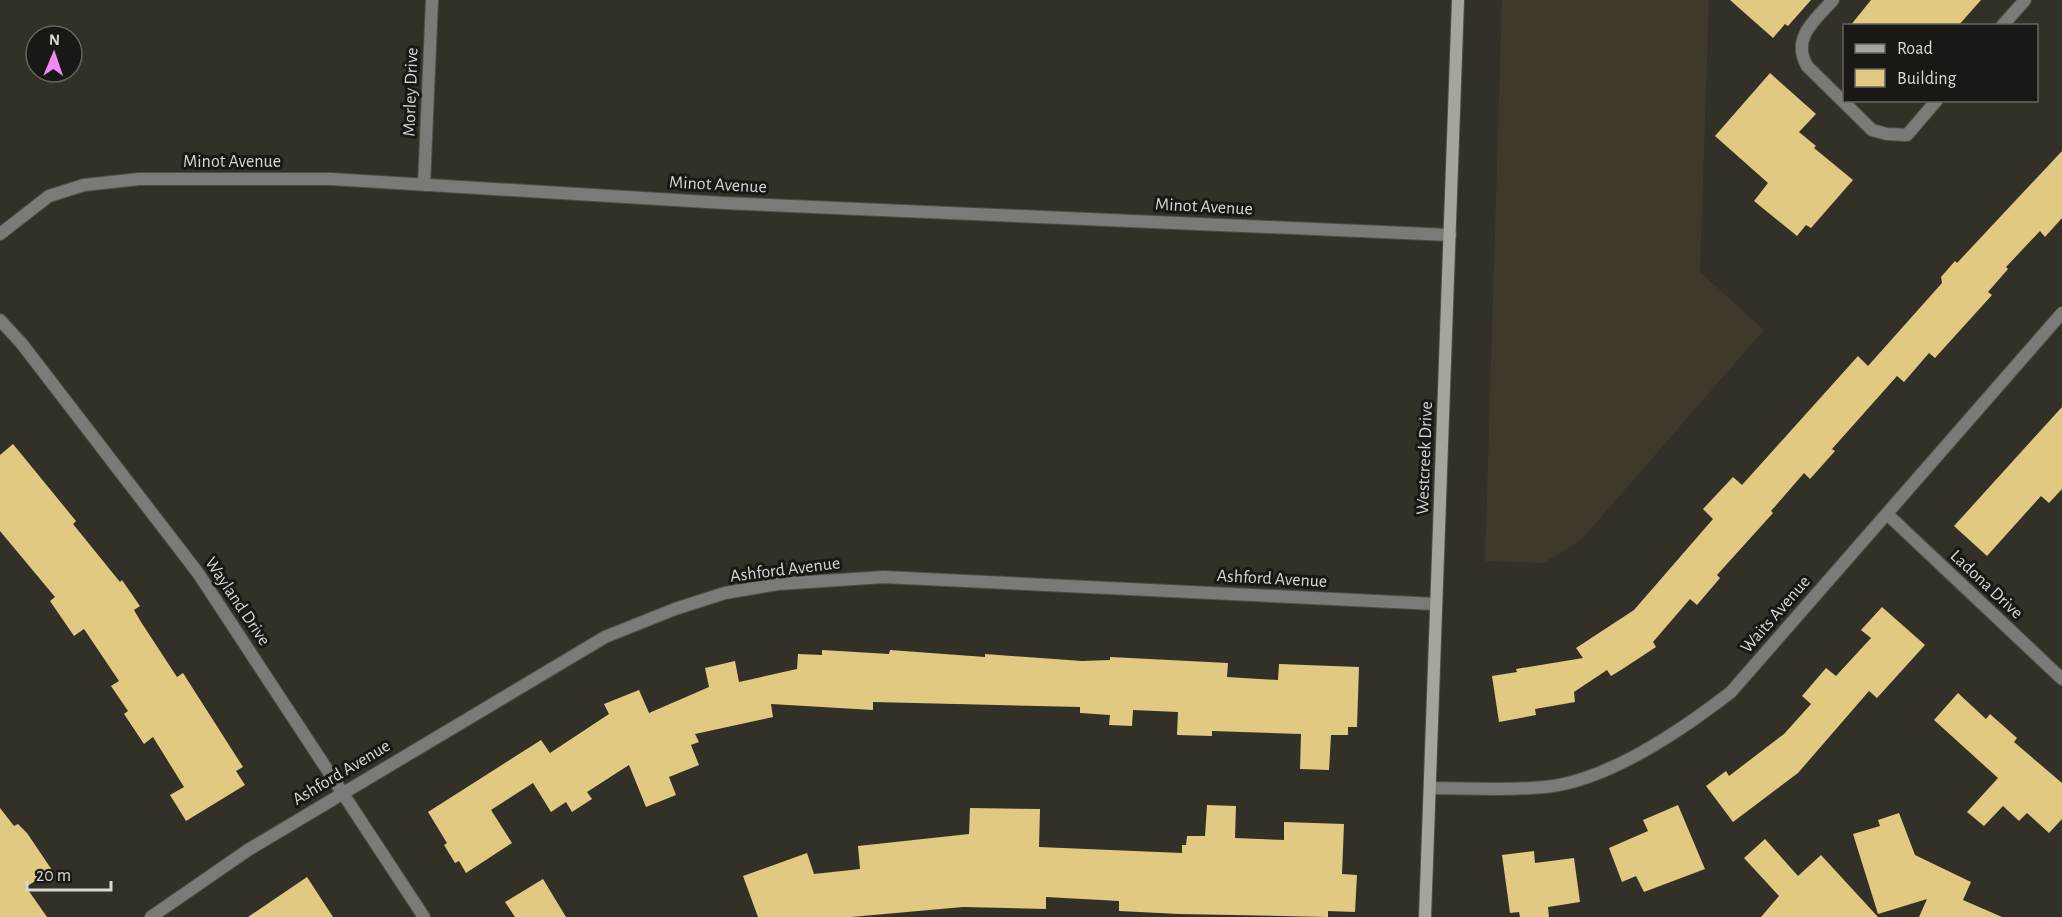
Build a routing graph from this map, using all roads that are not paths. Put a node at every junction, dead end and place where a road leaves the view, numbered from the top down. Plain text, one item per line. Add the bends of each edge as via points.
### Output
1 (432, 0) edge
2 (1458, 0) edge
3 (1833, 0) edge
4 (2025, 0) edge
5 (2004, 24) edge
6 (1843, 101) edge
7 (1844, 102) edge
8 (1935, 102) edge
9 (424, 185) junction
10 (0, 234) edge
11 (1450, 235) junction
12 (2062, 313) edge
13 (0, 320) edge
14 (1887, 514) junction
15 (1436, 604) junction
16 (2062, 679) edge
17 (1430, 788) junction
18 (343, 791) junction
19 (152, 917) edge
20 (424, 917) edge
21 (1425, 917) edge

1 - 9 street, Morley Drive
2 - 11 street, Westcreek Drive
3 - 6 street via 1803,34 1800,54
4 - 5 street
7 - 8 street via 1872,130 1907,135
9 - 10 street, Minot Avenue via 331,179 128,180 84,185 49,196
9 - 11 street, Minot Avenue via 724,203
11 - 15 street, Westcreek Drive
12 - 14 street, Waits Avenue
13 - 18 street, Wayland Drive via 198,573
14 - 16 street, Ladona Drive
14 - 17 street, Waits Avenue via 1731,692 1687,726 1595,775 1546,787
15 - 17 street, Westcreek Drive
15 - 18 street, Ashford Avenue via 884,577 778,584 726,593 605,637
17 - 21 street, Westcreek Drive
18 - 19 street, Ashford Avenue via 248,850
18 - 20 street, Wayland Drive

